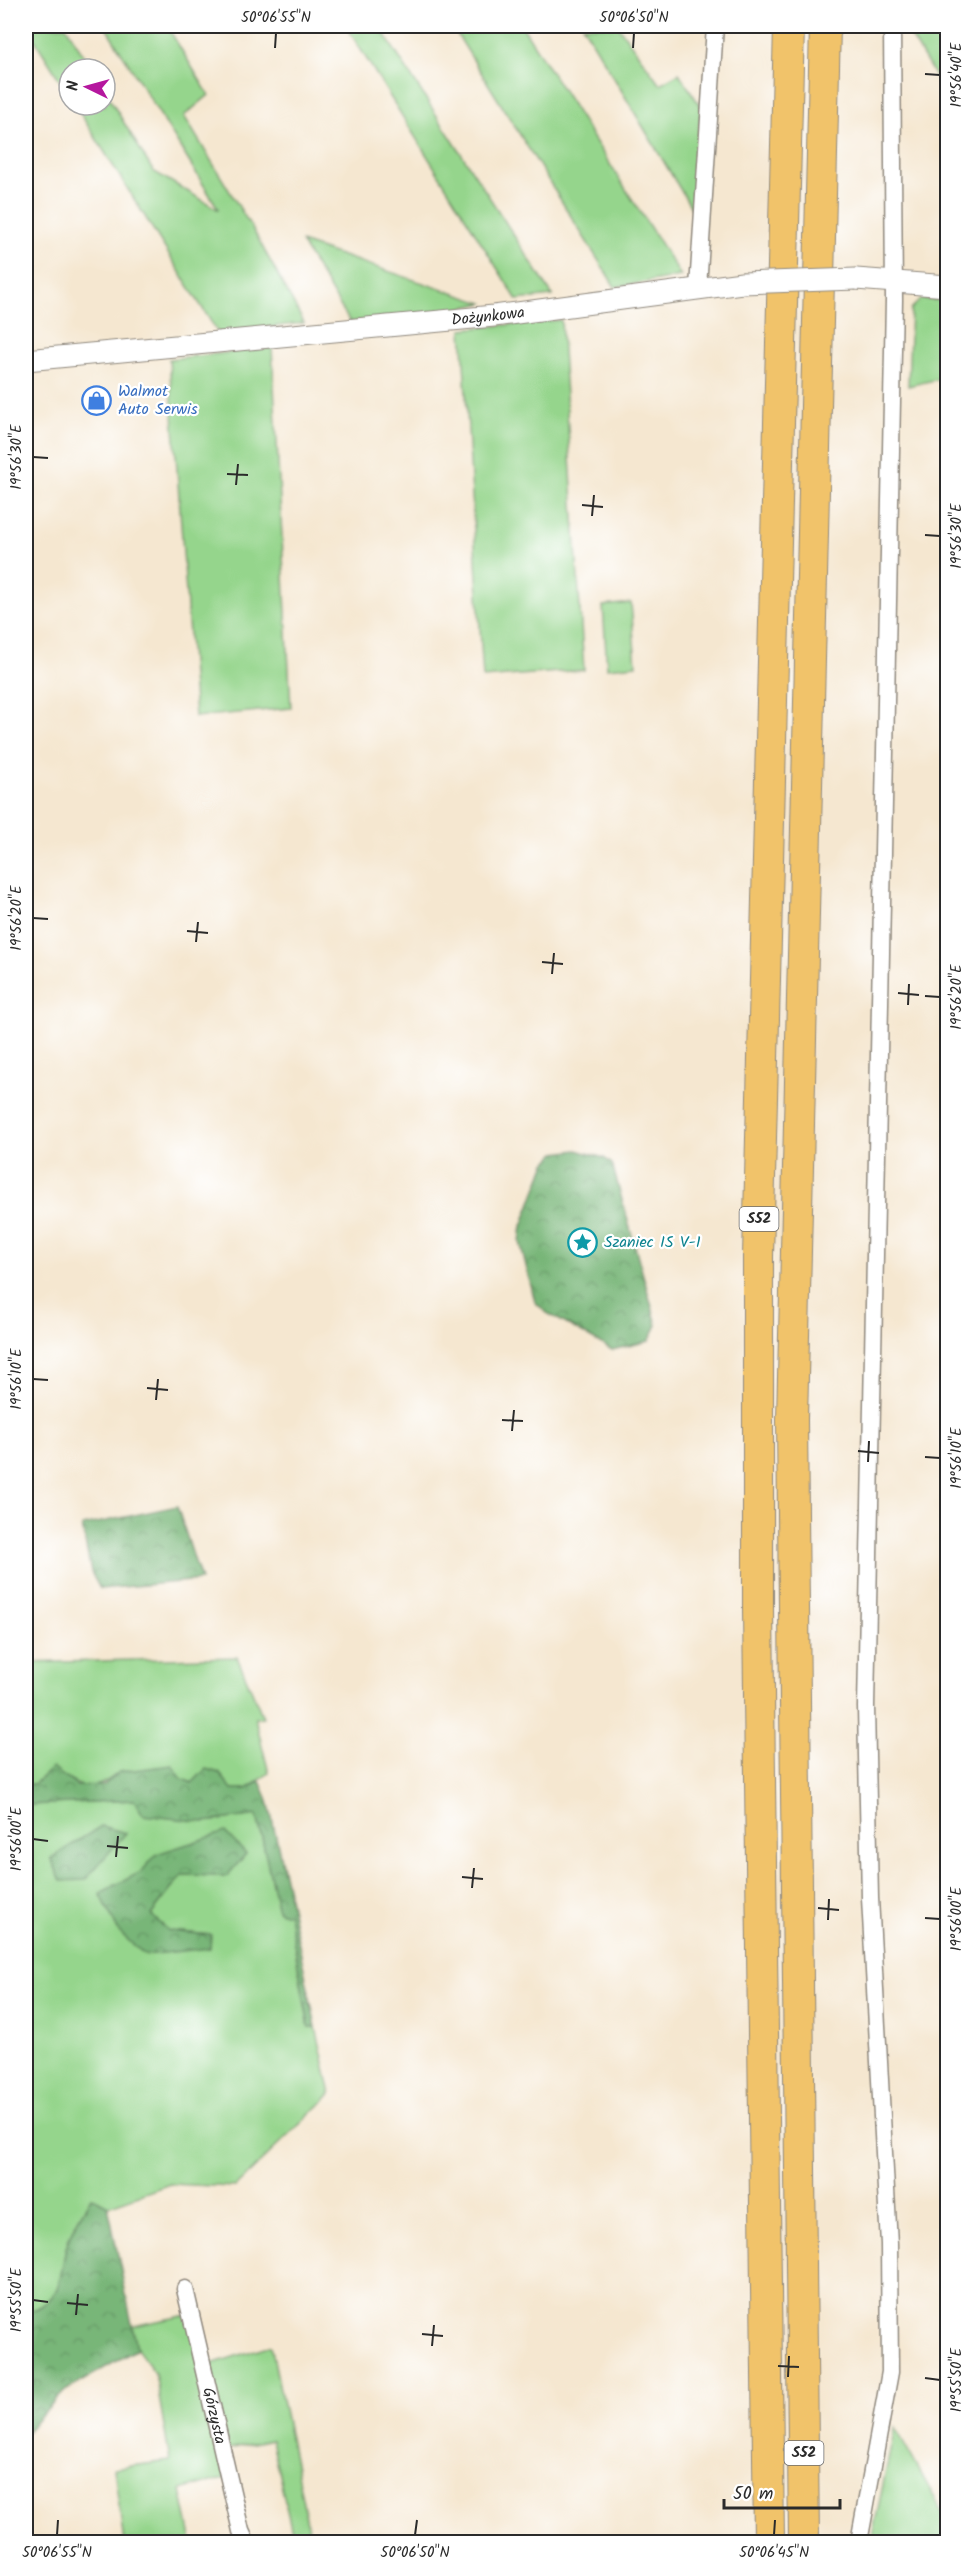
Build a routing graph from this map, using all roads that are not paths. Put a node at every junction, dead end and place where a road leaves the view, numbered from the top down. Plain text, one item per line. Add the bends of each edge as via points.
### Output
1 (715, 26) edge
2 (789, 26) edge
3 (825, 26) edge
4 (892, 26) edge
5 (894, 280) junction
6 (948, 286) edge
7 (698, 288) junction
8 (26, 360) edge
9 (185, 2289) dead end
10 (246, 2542) edge
11 (769, 2542) edge
12 (804, 2542) edge
13 (859, 2542) edge

1 - 7 street
2 - 11 highway, S52 via 758,1257 758,1608
3 - 12 highway, S52 via 792,1420
4 - 5 street
5 - 6 street, Dożynkowa
5 - 7 street, Dożynkowa, bridge via 742,283
5 - 13 street via 866,1707 870,1898 889,2244 891,2372
7 - 8 street, Dożynkowa via 494,316
9 - 10 street, Górzysta

